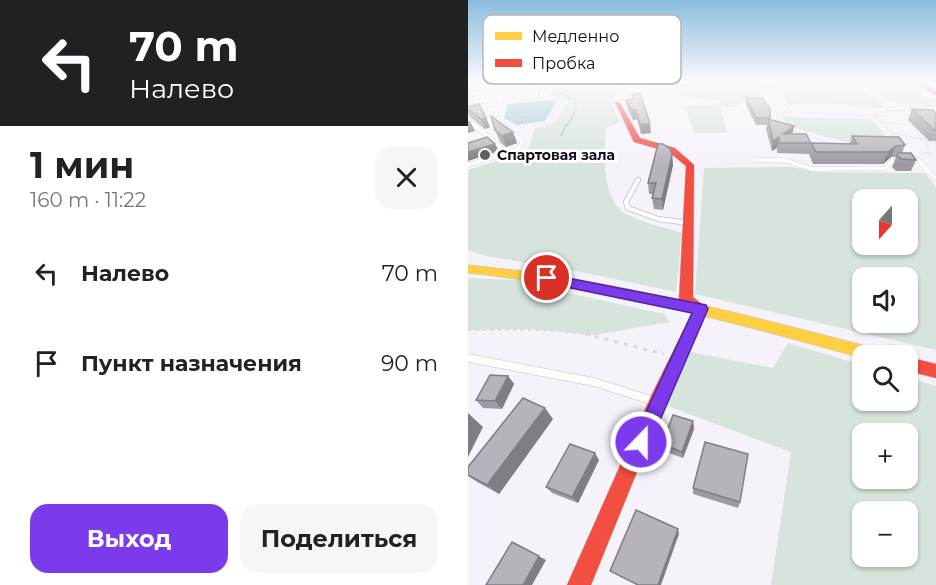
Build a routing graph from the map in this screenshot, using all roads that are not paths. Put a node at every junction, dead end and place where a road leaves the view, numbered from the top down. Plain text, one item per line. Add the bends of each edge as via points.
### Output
1 (496, 109) edge
2 (620, 109) edge
3 (468, 120) edge
4 (507, 153) junction
5 (754, 160) dead end
6 (468, 165) edge
7 (936, 178) edge
8 (638, 180) dead end
9 (690, 224) junction
10 (468, 269) edge
11 (701, 309) junction
12 (852, 349) edge
13 (468, 358) edge
14 (918, 366) edge
15 (936, 371) edge
16 (657, 402) junction
17 (579, 585) edge

1 - 4 lane via 497,118 523,142
2 - 9 street via 637,140 679,152 690,165
3 - 4 lane
4 - 6 lane
5 - 7 lane via 784,160 812,169 885,168 892,161 918,160
8 - 9 lane via 626,202 628,208 673,224
9 - 11 street via 686,299
10 - 11 street via 577,283
11 - 12 street
11 - 16 street
13 - 16 lane via 594,382
14 - 15 street
16 - 17 street

